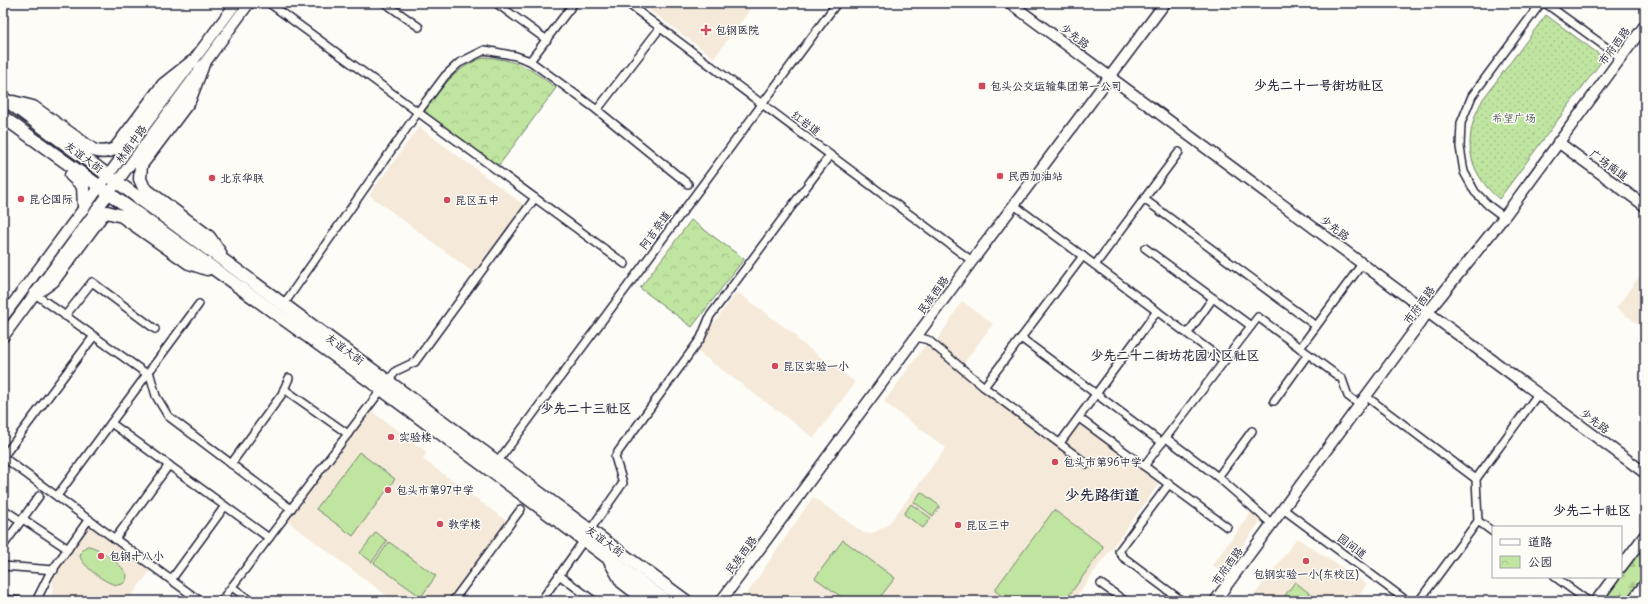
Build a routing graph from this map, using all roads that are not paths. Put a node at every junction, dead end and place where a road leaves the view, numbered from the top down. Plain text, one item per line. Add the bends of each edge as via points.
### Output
1 (236, 3) edge
2 (249, 3) edge
3 (268, 3) edge
4 (385, 3) edge
5 (496, 3) edge
6 (574, 3) edge
7 (627, 3) edge
8 (836, 3) edge
9 (1010, 3) edge
10 (1165, 3) edge
11 (1541, 3) edge
12 (1546, 3) edge
13 (1645, 25) edge
14 (419, 27) dead end
15 (660, 28) junction
16 (547, 40) junction
17 (1620, 58) junction
18 (530, 62) junction
19 (197, 65) junction
20 (1110, 77) junction
21 (5, 99) edge
22 (762, 104) junction
23 (597, 110) junction
24 (418, 112) junction
25 (3, 117) edge
26 (3, 121) edge
27 (1558, 142) junction
28 (1178, 152) dead end
29 (830, 155) junction
30 (113, 178) junction
31 (688, 184) dead end
32 (99, 187) junction
33 (109, 194) junction
34 (535, 198) junction
35 (1144, 199) junction
36 (1014, 205) junction
37 (1645, 206) edge
38 (84, 207) junction
39 (1504, 216) junction
40 (1145, 248) dead end
41 (1082, 256) junction
42 (226, 261) junction
43 (972, 262) junction
44 (625, 264) dead end
45 (1362, 264) junction
46 (1095, 265) junction
47 (217, 272) junction
48 (35, 294) junction
49 (1213, 298) junction
50 (198, 304) dead end
51 (284, 304) junction
52 (1157, 311) junction
53 (1428, 312) junction
54 (65, 316) junction
55 (3, 317) edge
56 (1251, 326) junction
57 (1316, 326) junction
58 (155, 329) dead end
59 (1188, 334) junction
60 (94, 336) junction
61 (3, 337) edge
62 (917, 337) junction
63 (1021, 338) junction
64 (1300, 348) junction
65 (1308, 354) junction
66 (1224, 361) junction
67 (148, 373) junction
68 (289, 378) dead end
69 (385, 385) junction
70 (984, 387) junction
71 (284, 389) junction
72 (1096, 394) junction
73 (1538, 394) junction
74 (1274, 401) dead end
75 (1364, 401) junction
76 (1079, 418) junction
77 (111, 423) junction
78 (1252, 431) dead end
79 (348, 434) junction
80 (1164, 441) junction
81 (1060, 443) junction
82 (3, 457) edge
83 (231, 464) junction
84 (1087, 464) dead end
85 (169, 465) junction
86 (494, 466) junction
87 (1144, 466) junction
88 (1645, 473) edge
89 (1218, 477) junction
90 (1476, 479) junction
91 (1169, 484) junction
92 (39, 496) dead end
93 (57, 496) junction
94 (225, 506) junction
95 (3, 509) edge
96 (291, 509) junction
97 (521, 509) dead end
98 (1283, 509) junction
99 (22, 520) junction
100 (89, 520) junction
101 (1478, 521) junction
102 (1272, 524) junction
103 (1227, 527) dead end
104 (1492, 531) edge
105 (587, 535) junction
106 (1645, 535) edge
107 (270, 538) junction
108 (115, 539) junction
109 (3, 546) edge
110 (68, 549) junction
111 (607, 557) junction
112 (3, 566) edge
113 (1622, 567) edge
114 (54, 570) junction
115 (559, 575) junction
116 (1556, 578) edge
117 (1613, 578) edge
118 (171, 580) junction
119 (1101, 584) dead end
120 (1645, 584) edge
121 (232, 587) junction
122 (3, 599) edge
123 (543, 600) edge
124 (681, 600) edge
125 (19, 601) edge
126 (36, 601) edge
127 (200, 601) edge
128 (221, 601) edge
129 (251, 601) edge
130 (453, 601) edge
131 (594, 601) edge
132 (647, 601) edge
133 (666, 601) edge
134 (721, 601) edge
135 (1125, 601) edge
136 (1182, 601) edge
137 (1215, 601) edge
138 (1407, 601) edge
139 (1419, 601) edge
140 (1588, 601) edge
141 (1596, 601) edge
142 (1632, 601) edge

1 - 19 main road, 林荫中路
2 - 19 main road, 林荫中路
3 - 24 street
4 - 14 street
5 - 16 street
6 - 16 street
7 - 15 street, 红岩道
8 - 22 street, 阿吉奈道
9 - 20 main road, 少先路
10 - 20 main road, 民族西路
11 - 39 street via 1472,96 1461,123 1464,172 1475,192
12 - 17 street
13 - 17 main road, 市府西路
15 - 22 street, 红岩道
15 - 23 street
16 - 18 street
17 - 27 main road, 市府西路
18 - 23 street
18 - 24 street via 516,56 485,50 445,76
19 - 21 main road via 163,85 116,149 110,151 93,150 33,106
19 - 30 main road, 林荫中路
19 - 42 main road via 189,101 141,165 140,179 144,188 210,237
20 - 36 main road, 民族西路
20 - 45 main road, 少先路
21 - 30 main road, 友谊大街
22 - 29 street, 红岩道
22 - 86 street, 阿吉奈道
23 - 31 street
24 - 34 street
24 - 51 street
25 - 32 main road, 友谊大街
26 - 38 main road via 10,130 81,183 84,190
27 - 37 main road, 广场南道
27 - 39 main road, 市府西路
28 - 35 street
29 - 43 street, 红岩道
29 - 105 street via 710,316 701,338 618,452 615,457 623,483
30 - 32 main road, 林荫中路
30 - 33 main road, 林荫中路
30 - 42 main road, 友谊大街
32 - 33 main road, 友谊大街
32 - 38 main road, 林荫中路
33 - 47 main road, 友谊大街
33 - 48 main road, 林荫中路
34 - 44 street
34 - 69 street via 415,362 396,371
35 - 46 street
35 - 57 street
36 - 41 street
36 - 43 main road, 民族西路
38 - 55 main road, 林荫中路
39 - 53 main road, 市府西路
40 - 49 street
41 - 46 street
41 - 63 street
42 - 51 main road, 友谊大街
43 - 62 main road, 民族西路
45 - 53 main road, 少先路
45 - 57 street
46 - 52 street
47 - 48 main road via 189,263 131,221 107,212 102,215 53,282
47 - 69 main road, 友谊大街
48 - 54 street
48 - 61 main road, 林荫中路
49 - 56 street
49 - 59 street
50 - 67 street
51 - 69 main road, 友谊大街
52 - 59 street
52 - 72 street
53 - 73 main road, 少先路
53 - 75 main road, 市府西路
54 - 58 street via 92,282
54 - 60 street
56 - 64 street via 1258,317
56 - 66 street
57 - 64 street
59 - 66 street
60 - 67 street
60 - 82 street
62 - 70 street via 928,340
62 - 134 main road, 民族西路
63 - 70 street
63 - 72 street
64 - 65 street
65 - 74 street
65 - 75 street via 1342,379 1348,396
66 - 80 street
67 - 77 street
67 - 83 street via 156,396 168,416
68 - 71 street
69 - 79 street
69 - 86 main road, 友谊大街
70 - 81 street
71 - 79 street
71 - 83 street
72 - 76 street
72 - 80 street
73 - 88 main road, 少先路
73 - 90 street
75 - 90 street
75 - 98 main road, 市府西路
76 - 81 street
76 - 87 street
77 - 85 street
77 - 93 street
78 - 89 street
79 - 96 street
80 - 87 street
80 - 89 street
81 - 84 street
82 - 93 street
83 - 96 street
85 - 94 street
85 - 108 street
86 - 105 main road, 友谊大街
87 - 91 street
89 - 102 street
90 - 101 street
91 - 103 street
91 - 136 street via 1119,551 1123,557
92 - 99 street
93 - 100 street
94 - 107 street
94 - 118 street
95 - 99 street
96 - 107 street
97 - 130 street
98 - 102 main road, 市府西路
98 - 138 street, 园间道
99 - 109 street
99 - 110 street
100 - 108 street
100 - 110 street
101 - 104 street
101 - 139 street
102 - 137 main road, 市府西路
105 - 111 main road, 友谊大街
105 - 115 street
105 - 124 main road, 友谊大街
106 - 113 main road
107 - 121 street
108 - 118 street
110 - 114 street
111 - 132 main road via 622,582
111 - 133 main road, 友谊大街
112 - 114 street
114 - 126 street
115 - 123 street
115 - 131 street
116 - 140 street
117 - 141 main road
118 - 127 street
119 - 135 street
120 - 142 main road
121 - 128 street
121 - 129 street
122 - 125 street

